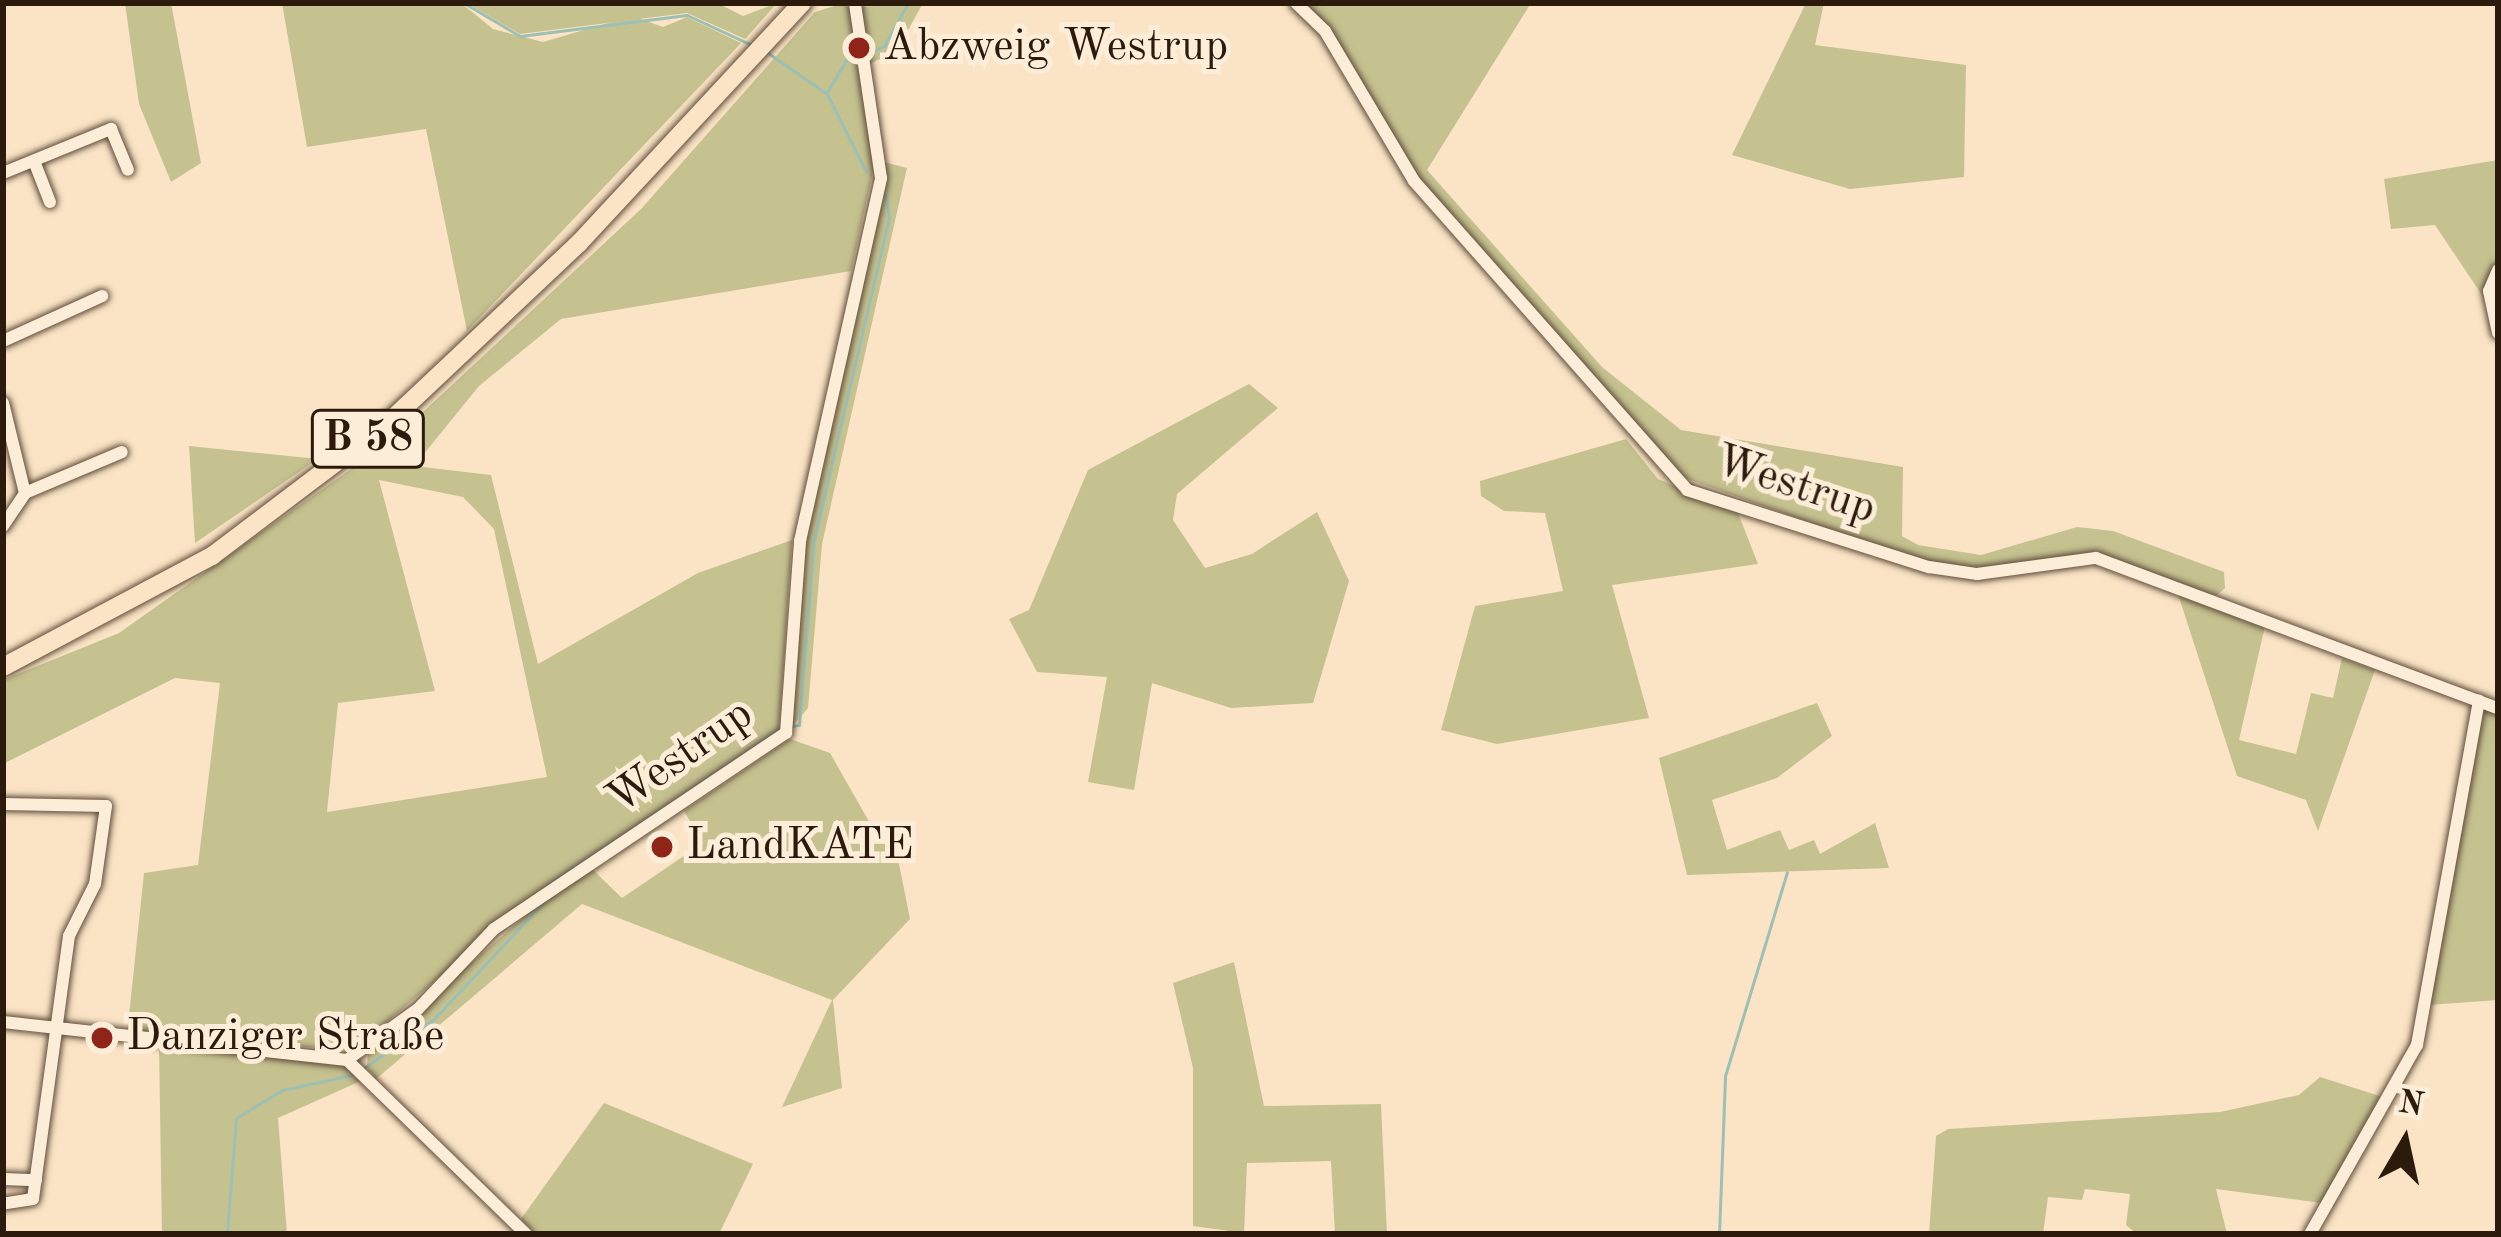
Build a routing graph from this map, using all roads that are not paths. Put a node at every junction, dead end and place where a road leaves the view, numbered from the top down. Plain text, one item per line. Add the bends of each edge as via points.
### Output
1 (802, 3) edge
2 (855, 3) edge
3 (1296, 3) edge
4 (34, 161) junction
5 (128, 170) dead end
6 (3, 173) edge
7 (50, 202) dead end
8 (2498, 270) edge
9 (102, 296) dead end
10 (2498, 333) edge
11 (3, 341) edge
12 (3, 403) edge
13 (122, 452) dead end
14 (25, 493) junction
15 (3, 526) edge
16 (3, 667) edge
17 (2480, 701) junction
18 (2498, 708) edge
19 (3, 804) edge
20 (3, 1022) edge
21 (56, 1028) junction
22 (347, 1060) junction
23 (3, 1179) edge
24 (36, 1180) junction
25 (3, 1204) edge
26 (526, 1234) edge
27 (2310, 1234) edge

1 - 16 main road, B 58 via 523,300 340,463 171,582
2 - 22 street, Westrup via 880,178 800,541 786,733 494,929 418,1009
3 - 17 street, Westrup via 1325,31 1414,181 1687,490 1929,567 1977,574 2096,558
4 - 5 street via 111,129
4 - 6 street
4 - 7 street
8 - 10 street via 2489,291
9 - 11 street
12 - 14 street
13 - 14 street
14 - 15 street
17 - 18 street, Westrup
17 - 27 street via 2411,1062
19 - 21 street via 106,806
20 - 21 street
21 - 22 street
21 - 24 street
22 - 26 street
23 - 24 street
24 - 25 street via 28,1205

